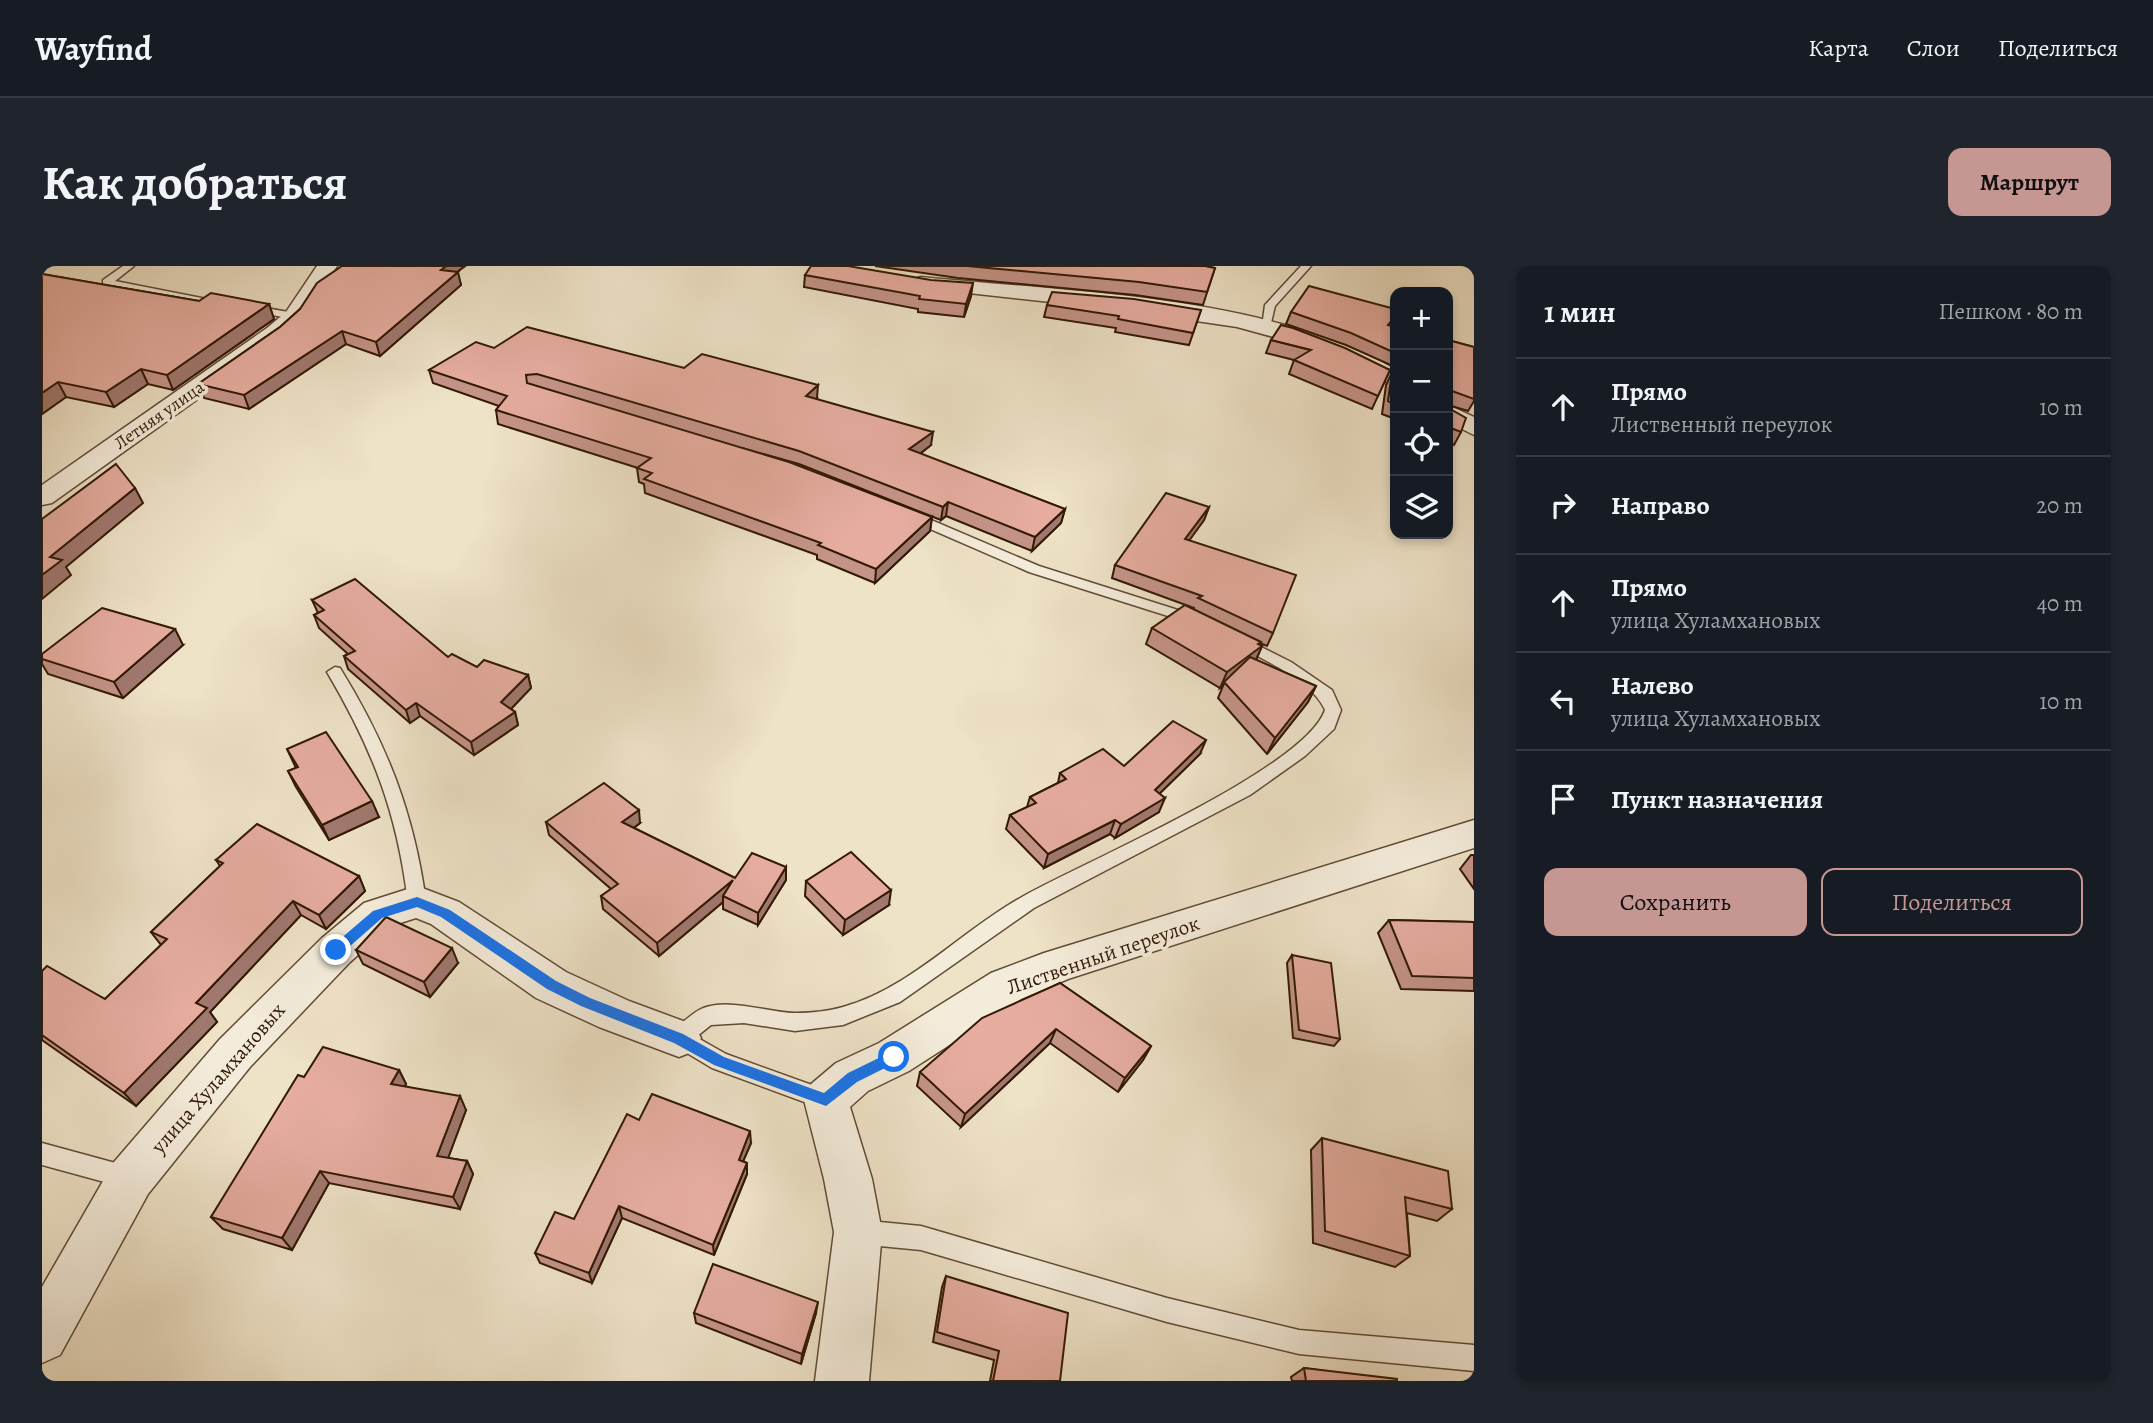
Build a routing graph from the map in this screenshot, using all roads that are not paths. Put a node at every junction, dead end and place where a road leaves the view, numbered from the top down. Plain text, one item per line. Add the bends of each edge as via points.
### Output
1 (129, 266) edge
2 (327, 266) edge
3 (1306, 266) edge
4 (895, 279) edge
5 (229, 304) edge
6 (242, 307) edge
7 (294, 316) junction
8 (1266, 325) junction
9 (1390, 376) edge
10 (1450, 413) edge
11 (1474, 427) edge
12 (42, 497) edge
13 (897, 509) edge
14 (335, 672) dead end
15 (1474, 834) edge
16 (417, 902) junction
17 (678, 1038) junction
18 (826, 1100) junction
19 (42, 1154) edge
20 (131, 1178) junction
21 (858, 1232) junction
22 (42, 1337) edge
23 (1474, 1358) edge
24 (842, 1381) edge

1 - 5 lane via 106,282
2 - 7 street, Летняя улица
3 - 8 lane via 1270,305
4 - 8 street via 1135,304
6 - 7 lane
7 - 12 street, Летняя улица
8 - 9 street via 1334,346
10 - 11 street
13 - 17 lane via 1034,569 1215,628 1286,666 1326,694 1333,710 1328,725 1244,791 1027,903 893,996 843,1016 796,1022 744,1014 707,1016
14 - 16 lane via 365,720 387,778 407,838
15 - 18 street, Лиственный переулок via 1058,965 1006,986 894,1057 852,1077
16 - 17 street via 478,933 551,985
16 - 20 street, улица Хуламхановых via 377,914 336,950 234,1053
17 - 18 lane via 719,1061
18 - 21 street
19 - 20 lane
20 - 22 street, улица Хуламхановых
21 - 23 lane via 921,1238 1167,1310 1300,1342
21 - 24 street

